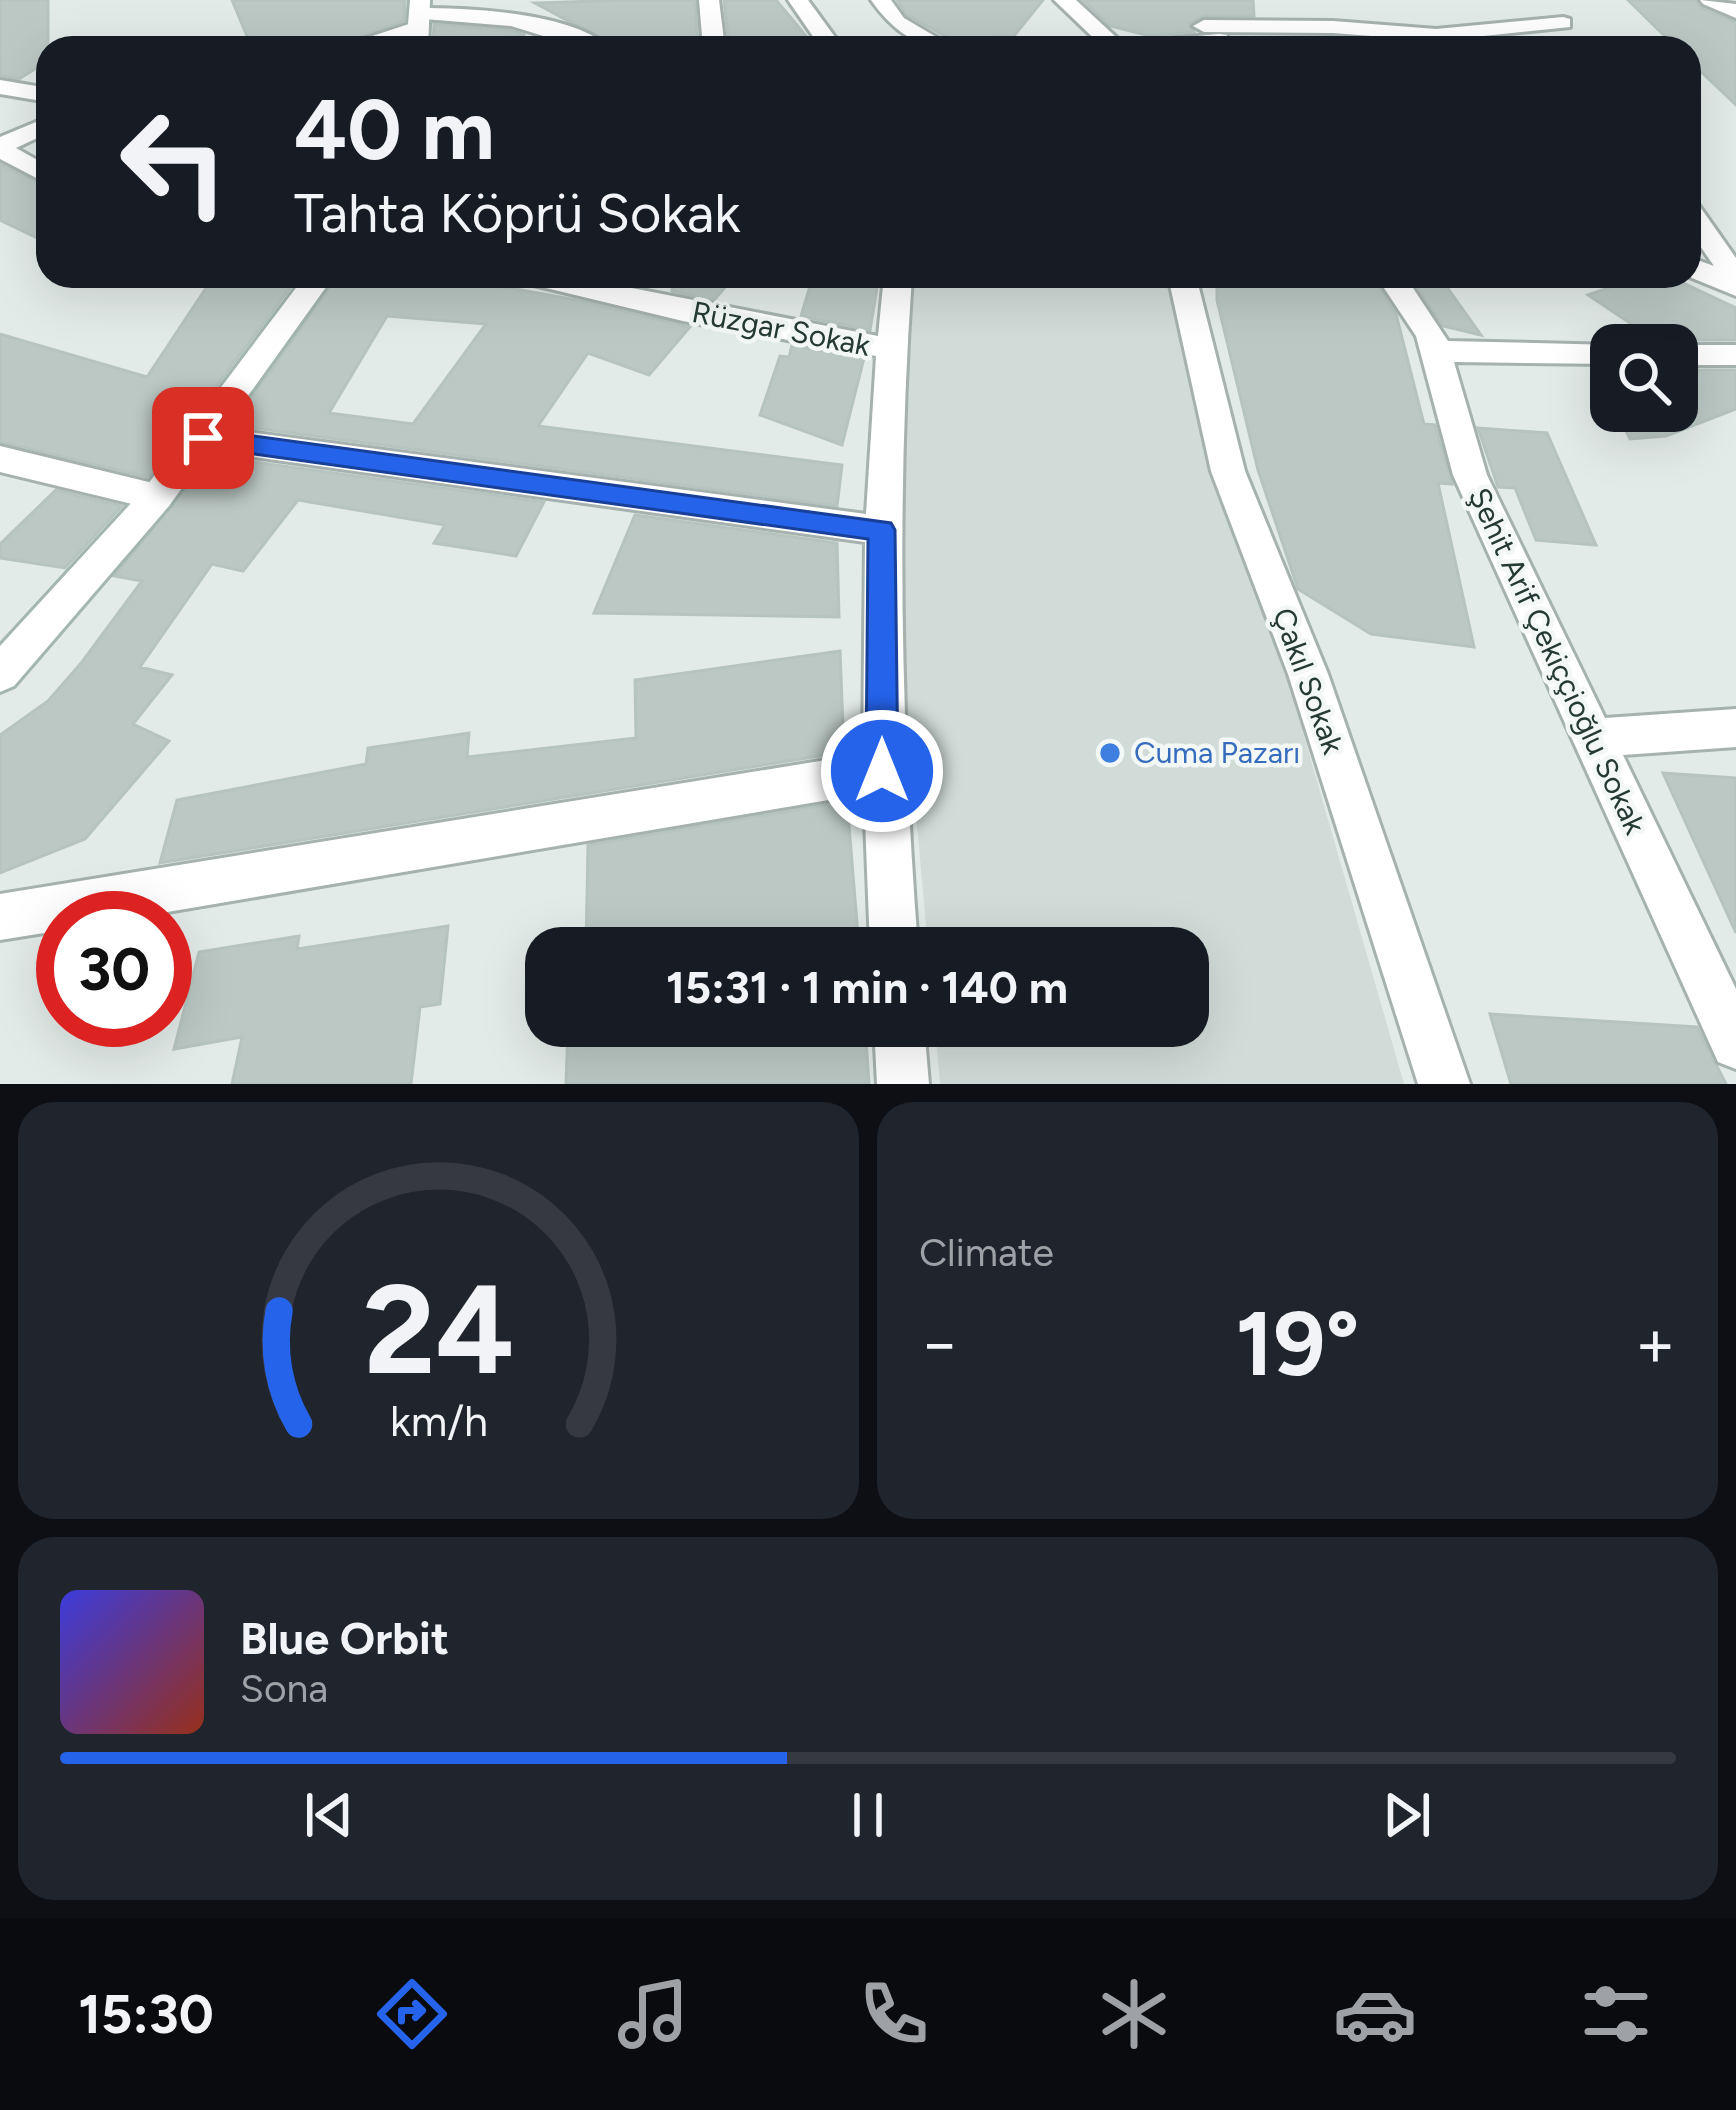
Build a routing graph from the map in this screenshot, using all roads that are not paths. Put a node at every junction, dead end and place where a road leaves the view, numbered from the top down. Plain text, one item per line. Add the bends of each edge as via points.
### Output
1 (440, 0) edge
2 (709, 0) edge
3 (798, 0) edge
4 (881, 0) edge
5 (1064, 0) edge
6 (1184, 0) edge
7 (1548, 0) edge
8 (1710, 0) edge
9 (1736, 13) edge
10 (419, 18) edge
11 (1564, 23) junction
12 (376, 36) edge
13 (570, 36) edge
14 (713, 36) edge
15 (824, 36) edge
16 (922, 36) edge
17 (1104, 36) edge
18 (1214, 36) edge
19 (1237, 36) edge
20 (1572, 36) edge
21 (0, 87) edge
22 (36, 92) edge
23 (36, 130) edge
24 (0, 147) edge
25 (36, 169) edge
26 (1701, 229) edge
27 (1701, 270) edge
28 (1736, 283) edge
29 (311, 288) edge
30 (650, 288) edge
31 (897, 288) edge
32 (1185, 288) edge
33 (1398, 288) edge
34 (891, 349) junction
35 (1435, 351) junction
36 (1590, 354) edge
37 (1698, 355) edge
38 (1736, 355) edge
39 (203, 438) junction
40 (0, 459) edge
41 (158, 497) junction
42 (881, 530) junction
43 (0, 674) edge
44 (1736, 728) edge
45 (1593, 738) junction
46 (882, 771) junction
47 (0, 917) edge
48 (893, 927) edge
49 (1736, 1045) edge
50 (900, 1047) edge
51 (903, 1084) edge
52 (1444, 1084) edge

1 - 10 street
2 - 14 street
3 - 15 street
4 - 16 street via 897,22
5 - 17 street
6 - 18 street
7 - 11 street
8 - 9 street
10 - 12 street
10 - 13 street via 477,13
11 - 19 street via 1436,35 1333,27
11 - 20 street
21 - 22 street
23 - 24 street
24 - 25 street
26 - 28 street
27 - 28 street
29 - 39 street
30 - 34 street, Rüzgar Sokak via 683,311
31 - 34 street
32 - 52 street, Çakıl Sokak via 1228,471 1308,674
33 - 35 street, Şehit Arif Çekiççioğlu Sokak
34 - 42 street
35 - 36 street
35 - 45 street, Şehit Arif Çekiççioğlu Sokak via 1470,475
37 - 38 street
39 - 41 street
39 - 42 street
40 - 41 street
41 - 43 street
42 - 46 street
44 - 45 street
45 - 49 street, Şehit Arif Çekiççioğlu Sokak
46 - 47 street
46 - 48 street
50 - 51 street

